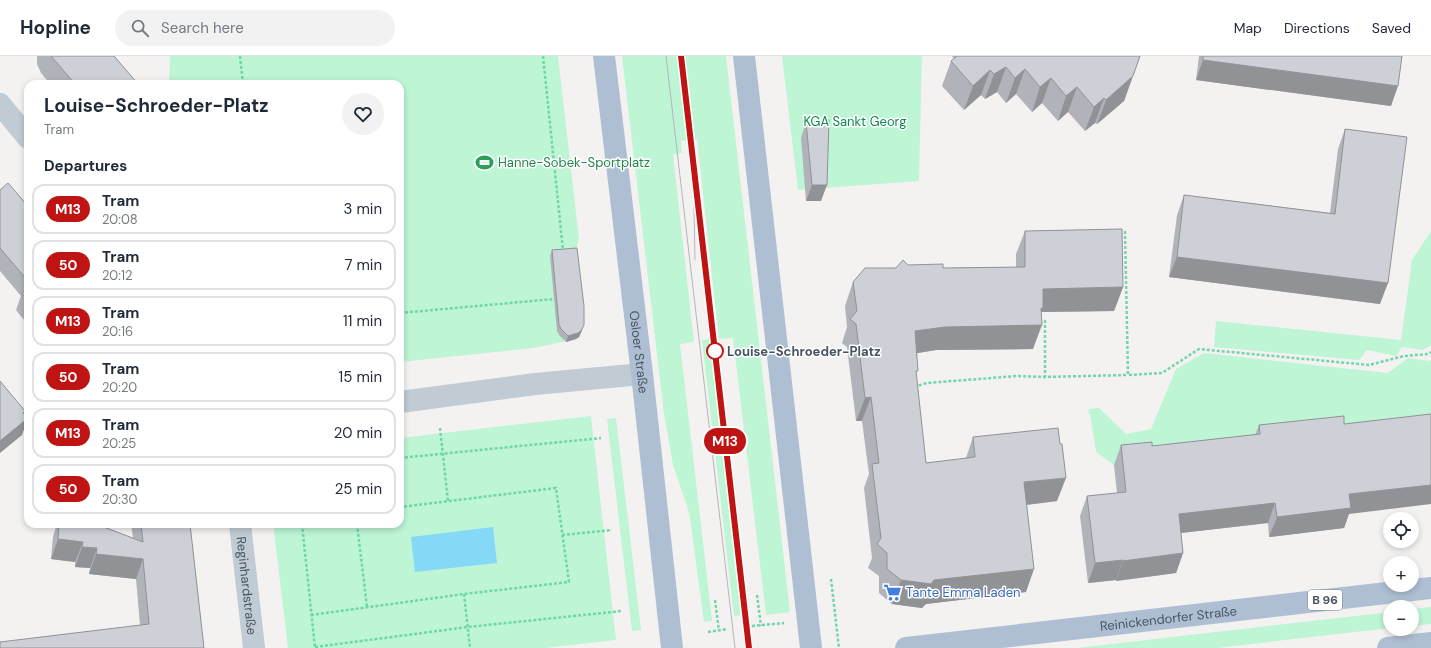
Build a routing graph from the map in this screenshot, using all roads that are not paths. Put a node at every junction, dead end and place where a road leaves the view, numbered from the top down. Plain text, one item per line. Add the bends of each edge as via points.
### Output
1 (604, 56) edge
2 (744, 56) edge
3 (0, 104) edge
4 (24, 133) edge
5 (642, 374) junction
6 (404, 401) edge
7 (240, 528) edge
8 (1431, 588) edge
9 (991, 643) edge
10 (1431, 643) edge
11 (254, 648) edge
12 (672, 648) edge
13 (811, 648) edge
14 (906, 648) edge
15 (1388, 648) edge

1 - 5 main road, Osloer Straße
2 - 13 main road
3 - 4 street
5 - 6 street via 535,384
5 - 12 main road, Osloer Straße
7 - 11 street, Reginhardstraße
8 - 9 main road, Reinickendorfer Straße / B 96
9 - 14 main road, Reinickendorfer Straße / B 96
10 - 15 main road

